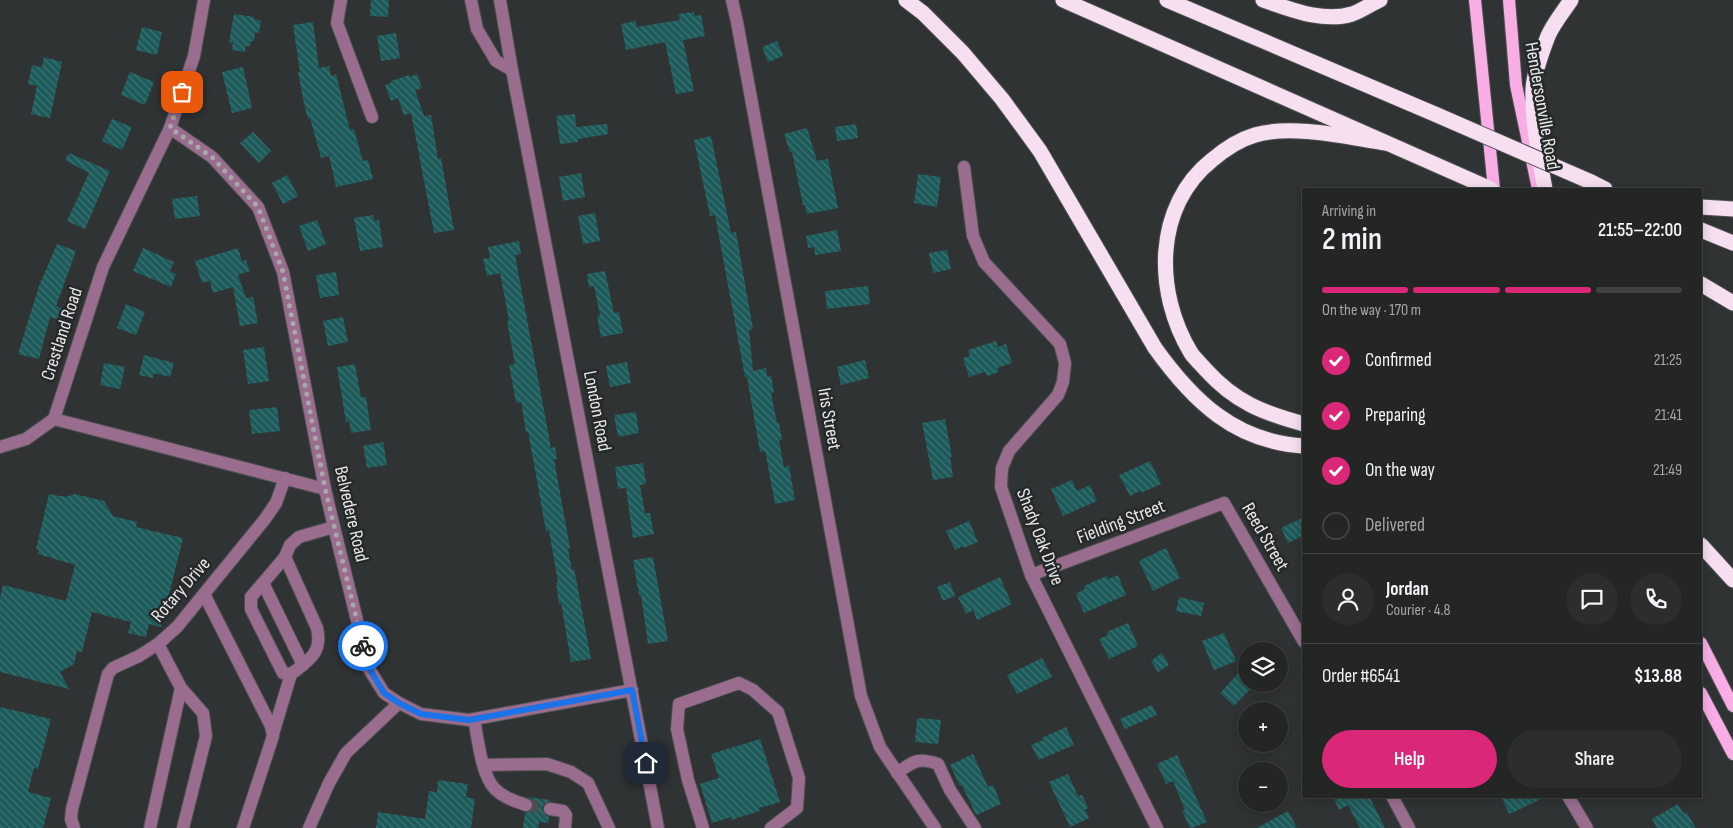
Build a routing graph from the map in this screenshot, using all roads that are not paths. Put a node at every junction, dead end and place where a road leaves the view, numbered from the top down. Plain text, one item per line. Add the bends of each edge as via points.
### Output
1 (204, 0) edge
2 (341, 0) edge
3 (471, 0) edge
4 (500, 0) edge
5 (732, 0) edge
6 (906, 0) edge
7 (1064, 0) edge
8 (1167, 0) edge
9 (1263, 0) edge
10 (1380, 0) edge
11 (1475, 0) edge
12 (1508, 0) edge
13 (1570, 0) edge
14 (512, 70) junction
15 (372, 117) dead end
16 (170, 128) junction
17 (1386, 143) junction
18 (964, 167) dead end
19 (1492, 186) edge
20 (1538, 188) edge
21 (1545, 188) edge
22 (1603, 188) edge
23 (1702, 207) edge
24 (1733, 209) edge
25 (1702, 230) edge
26 (1733, 243) edge
27 (1702, 282) edge
28 (1702, 283) edge
29 (1733, 293) edge
30 (1733, 303) edge
31 (54, 419) junction
32 (1302, 424) edge
33 (1302, 446) edge
34 (0, 447) edge
35 (285, 478) junction
36 (325, 488) junction
37 (1224, 503) joint
38 (334, 527) junction
39 (1702, 546) edge
40 (285, 557) junction
41 (1031, 575) junction
42 (1733, 580) edge
43 (263, 582) junction
44 (204, 594) junction
45 (1302, 639) edge
46 (158, 644) junction
47 (1702, 645) edge
48 (303, 665) junction
49 (291, 674) junction
50 (180, 688) junction
51 (632, 690) junction
52 (1702, 695) edge
53 (399, 703) junction
54 (1733, 706) edge
55 (474, 719) junction
56 (273, 736) junction
57 (1733, 754) edge
58 (484, 765) junction
59 (897, 773) junction
60 (1395, 798) edge
61 (1569, 798) edge
62 (526, 805) tunnel mouth
63 (550, 809) tunnel mouth
64 (74, 828) edge
65 (150, 828) edge
66 (183, 828) edge
67 (243, 828) edge
68 (308, 828) edge
69 (565, 828) edge
70 (610, 828) edge
71 (658, 828) edge
72 (703, 828) edge
73 (771, 828) edge
74 (935, 828) edge
75 (975, 828) edge
76 (1157, 828) edge
77 (1408, 828) edge
78 (1586, 828) edge

1 - 16 street, Crestland Road via 194,56
2 - 15 street via 337,23
3 - 14 street via 478,29 496,61
4 - 14 street, London Road
5 - 59 street, Iris Street via 861,696 880,747
6 - 33 highway via 963,53 1040,151 1155,348 1186,388 1234,426 1265,439
7 - 17 highway
8 - 22 highway, bridge
9 - 10 highway via 1322,17 1351,14
11 - 19 main road
12 - 20 main road, Hendersonville Road via 1516,85
13 - 21 highway via 1548,35 1533,87
14 - 51 street, London Road
16 - 31 street, Crestland Road via 104,267
16 - 36 street, Belvedere Road via 212,157 258,207 283,272
17 - 19 highway
17 - 32 highway via 1282,130 1255,135 1227,147 1198,170 1182,192 1170,226 1165,256 1167,290 1177,325 1192,354 1216,381 1240,400 1272,416
18 - 41 street, Shady Oak Drive via 973,236 984,262 1060,344 1065,364 1058,395 1008,450 1002,468 1000,487
23 - 24 highway
25 - 26 highway
27 - 29 highway
28 - 30 highway
31 - 34 street via 26,439
31 - 35 street
35 - 36 street
35 - 44 street, Rotary Drive via 265,519
36 - 38 street, Belvedere Road
37 - 41 street, Fielding Street
37 - 45 street, Reed Street
38 - 40 street via 299,537 290,544
38 - 53 street, Belvedere Road via 369,668 384,693
39 - 42 highway
40 - 43 street
40 - 48 street via 320,639 315,655
41 - 76 street, Shady Oak Drive
43 - 48 street
43 - 49 street via 251,597 251,609 283,673
44 - 46 street, Rotary Drive
44 - 56 street via 264,710
46 - 50 street
46 - 64 street, Rotary Drive via 113,668 108,674 72,809
47 - 54 main road
48 - 49 street
49 - 56 street
50 - 65 street
50 - 66 street via 203,713 206,736
51 - 55 street, Belvedere Road
51 - 71 street, London Road
52 - 57 main road
53 - 55 street, Belvedere Road via 421,714
53 - 68 street via 346,754
55 - 58 street
56 - 67 street
58 - 62 street via 488,780 495,789
58 - 70 street via 547,764 571,772 588,783
59 - 74 street, Iris Street
59 - 75 street via 924,759 938,764 950,790
60 - 77 street
61 - 78 street
63 - 69 street via 566,815
72 - 73 street via 677,728 679,704 739,682 778,712 800,778 797,808

